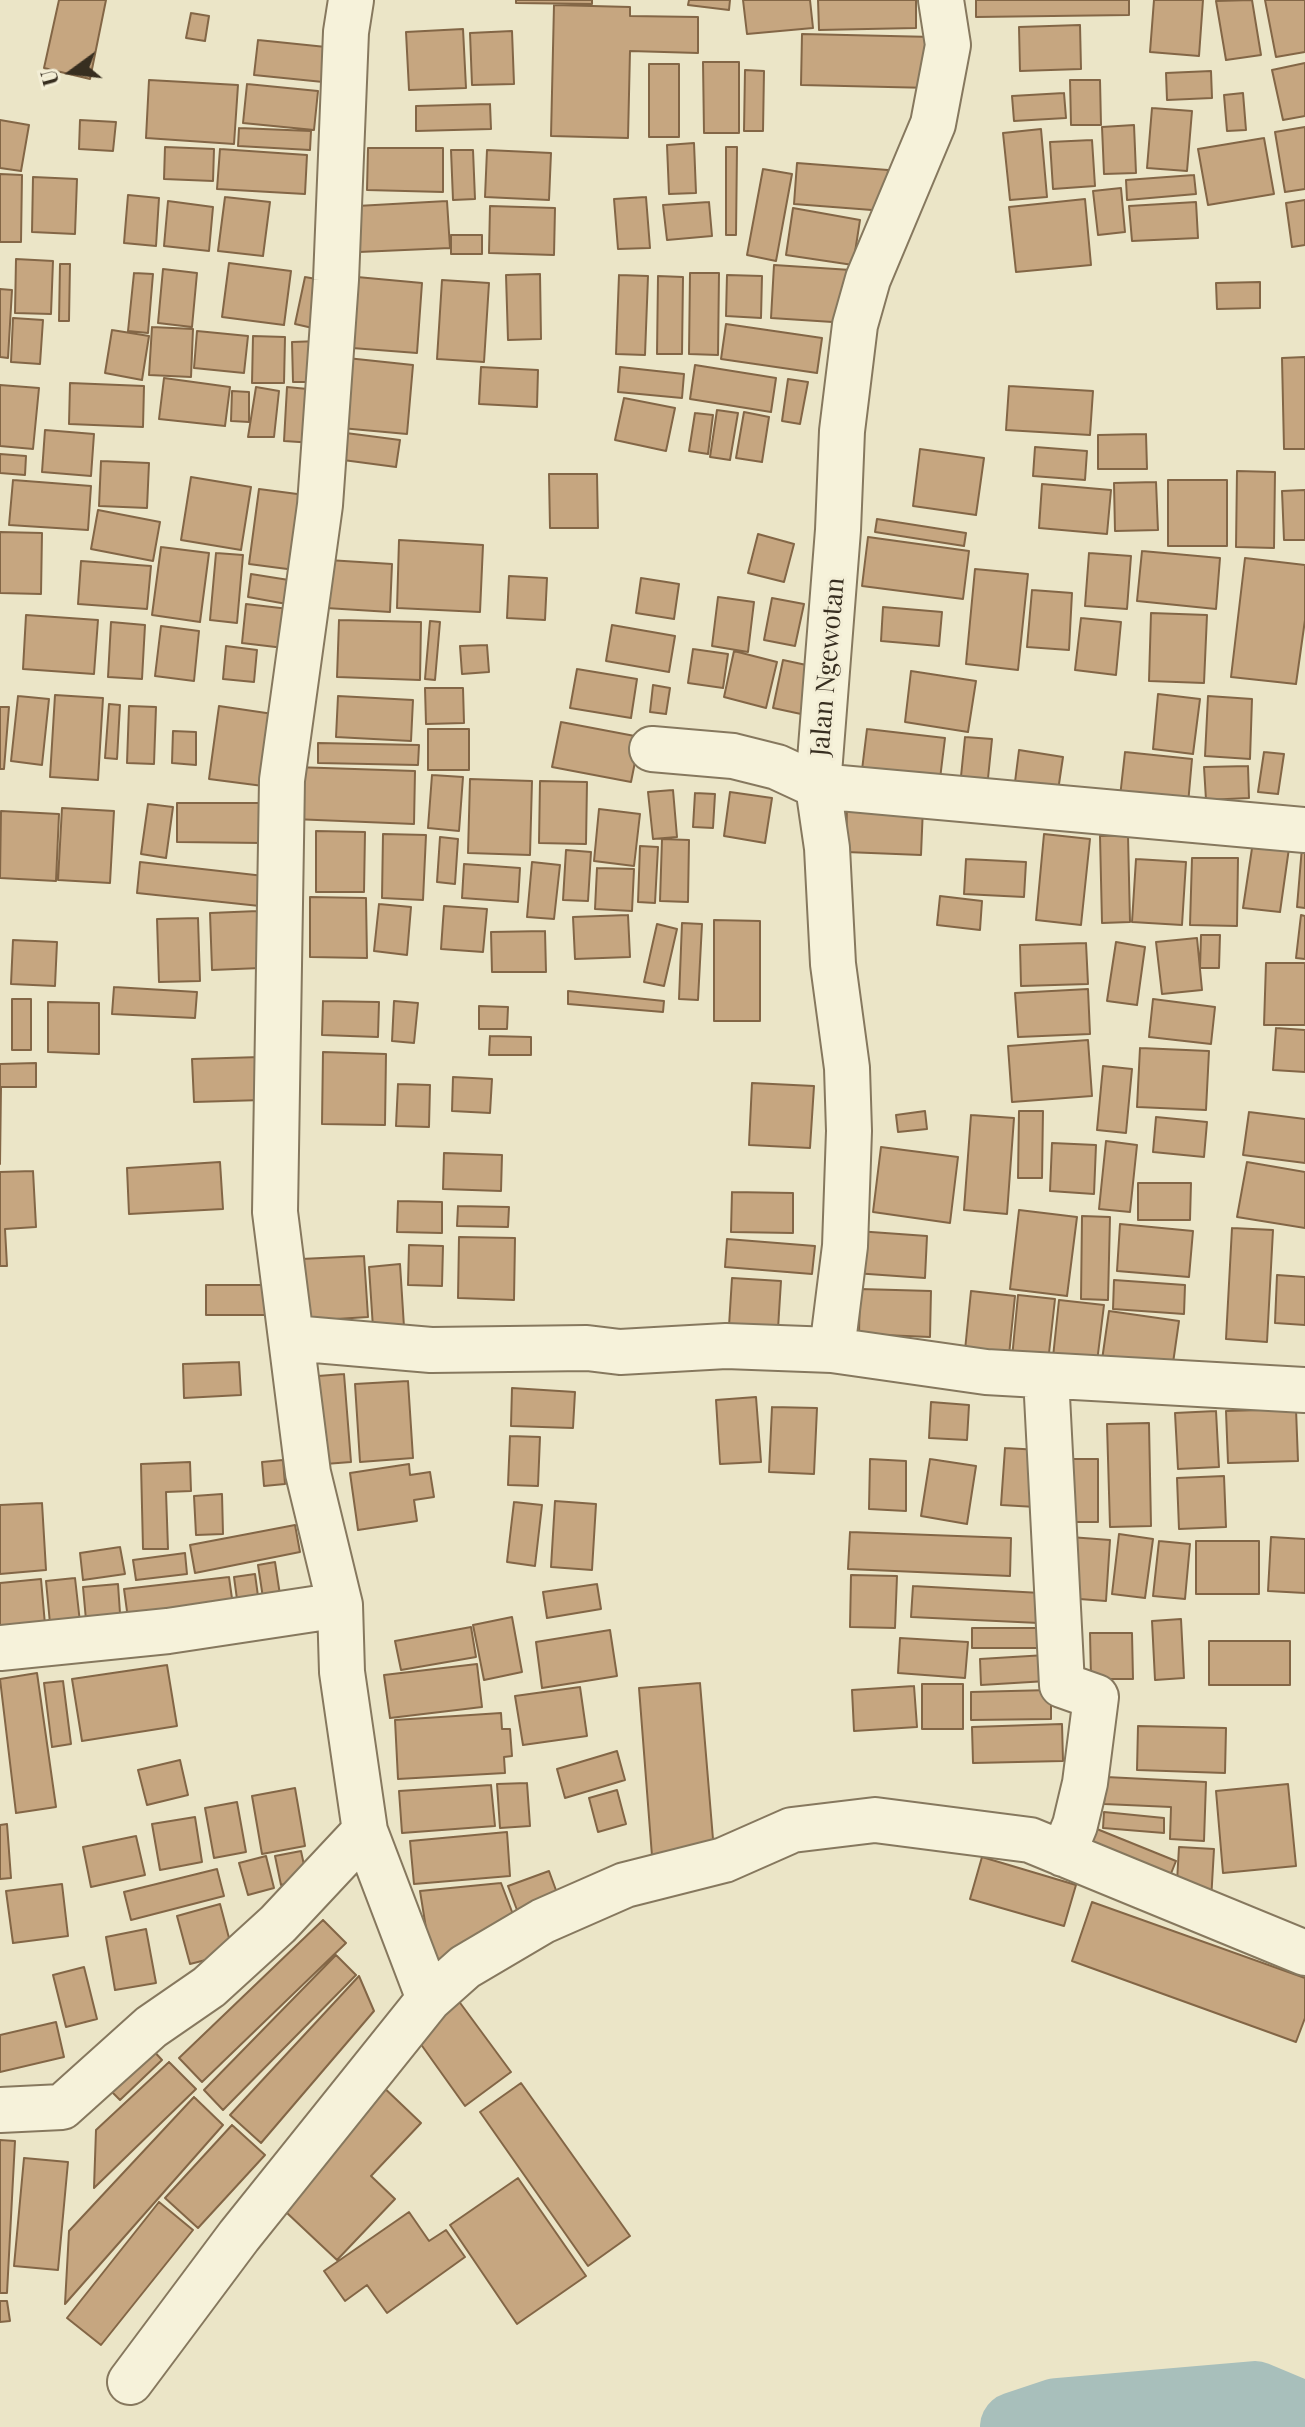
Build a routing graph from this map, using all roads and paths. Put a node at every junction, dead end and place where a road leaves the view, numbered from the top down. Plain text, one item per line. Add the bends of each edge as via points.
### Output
1 (351, 0) edge
2 (941, 0) edge
3 (652, 749) dead end
4 (818, 786) junction
5 (1305, 830) edge
6 (292, 1338) junction
7 (832, 1350) junction
8 (1046, 1377) junction
9 (1305, 1390) edge
10 (340, 1605) junction
11 (0, 1648) edge
12 (365, 1831) junction
13 (1063, 1854) junction
14 (1305, 1953) edge
15 (429, 1999) junction
16 (0, 2110) edge
17 (130, 2382) dead end

1 - 6 street via 320,505 282,780 275,1212
2 - 4 street, Jalan Ngewotan via 948,45 933,124 868,279 851,351
3 - 4 street via 733,756 777,767
4 - 5 street
4 - 7 street, Jalan Ngewotan via 849,1131 845,1246
6 - 7 street via 431,1350
6 - 10 street via 308,1473
7 - 8 street
8 - 9 street
8 - 13 street via 1062,1685 1096,1697 1085,1783
10 - 11 street via 168,1631
10 - 12 street via 342,1672
12 - 15 street
12 - 16 street via 278,1924 209,1987 151,2027 62,2107
13 - 14 street
13 - 15 street via 1030,1840 875,1820 792,1830 724,1860 625,1885 543,1921 465,1967
15 - 17 street

